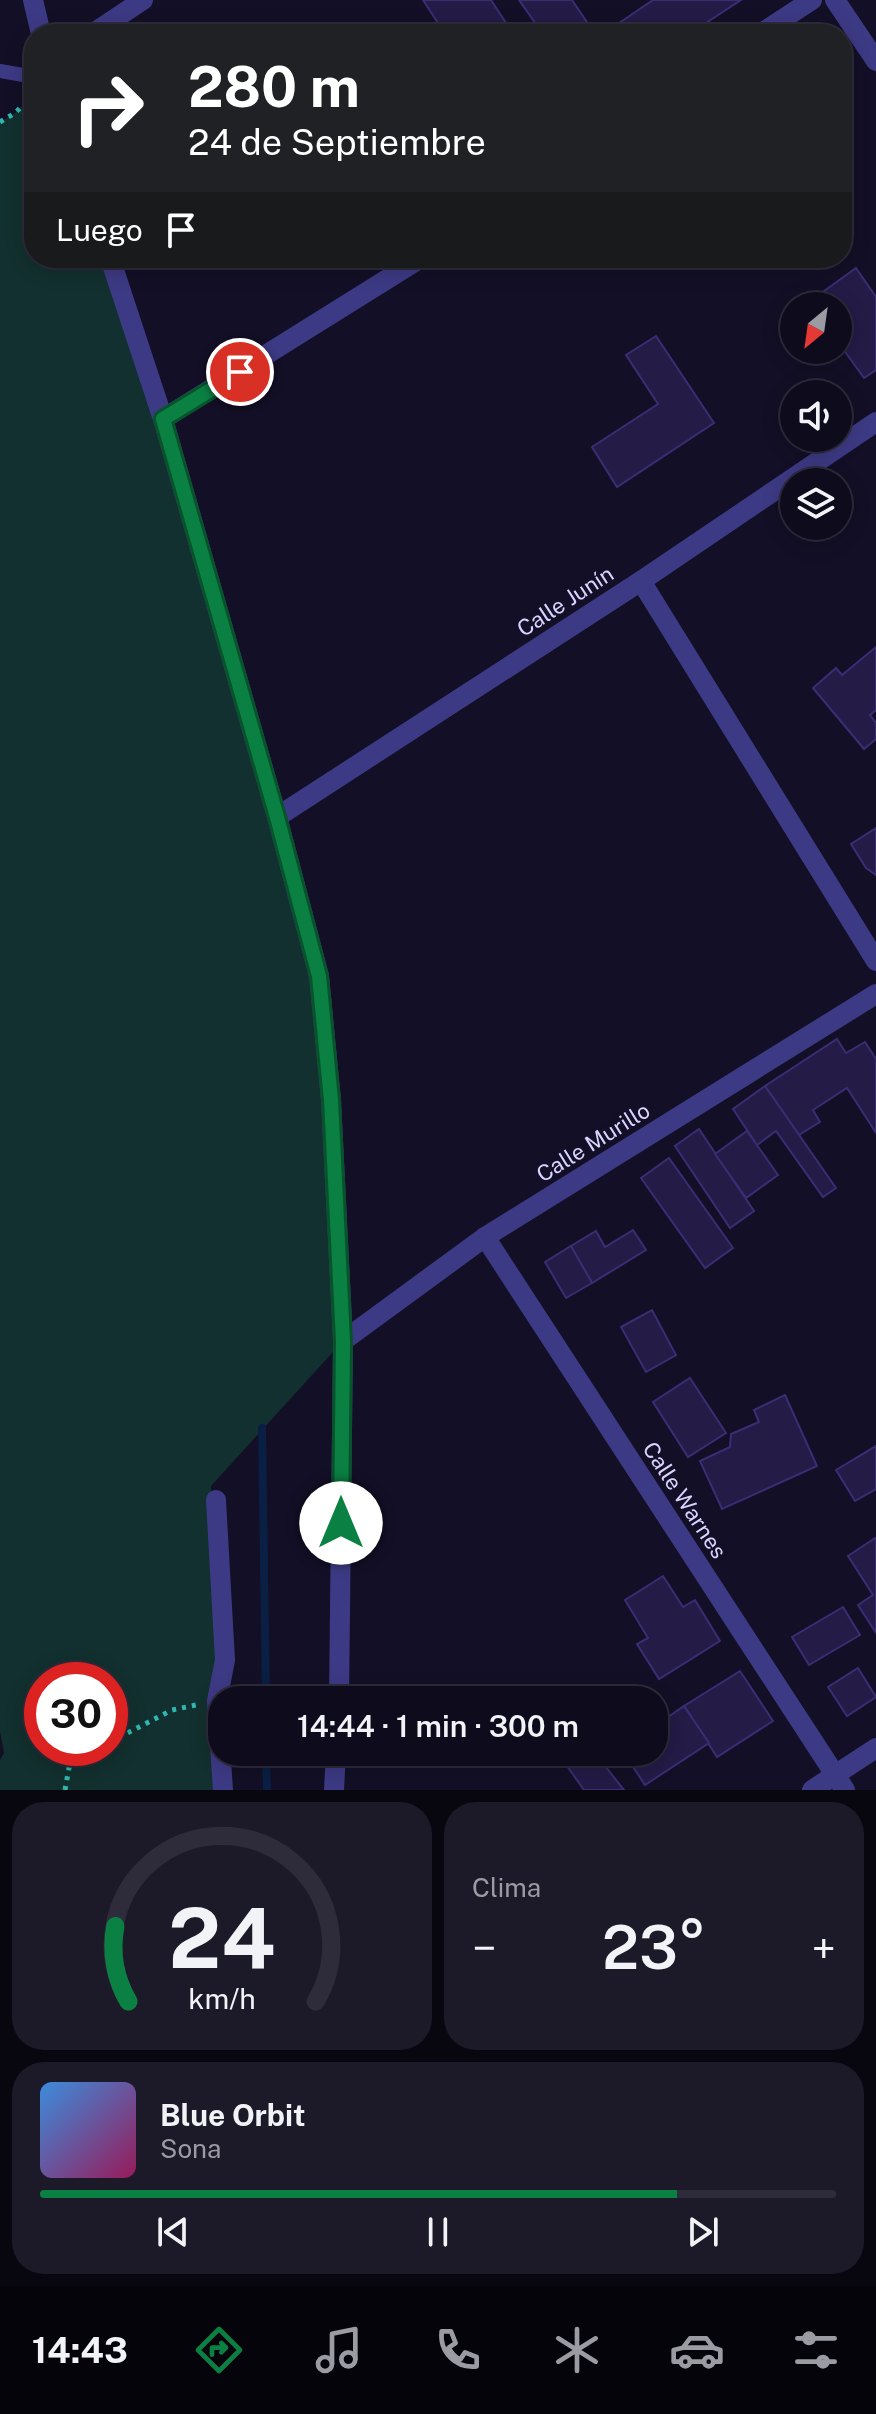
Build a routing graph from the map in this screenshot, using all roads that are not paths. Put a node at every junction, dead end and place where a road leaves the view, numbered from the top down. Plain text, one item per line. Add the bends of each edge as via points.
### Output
1 (33, 0) edge
2 (143, 0) edge
3 (812, 0) edge
4 (835, 0) edge
5 (39, 24) edge
6 (107, 24) edge
7 (775, 24) edge
8 (851, 24) edge
9 (852, 25) edge
10 (876, 61) edge
11 (0, 71) edge
12 (24, 75) edge
13 (113, 268) edge
14 (405, 268) edge
15 (163, 419) junction
16 (876, 422) edge
17 (641, 581) junction
18 (277, 817) junction
19 (876, 961) edge
20 (876, 994) edge
21 (485, 1237) junction
22 (343, 1341) junction
23 (216, 1500) dead end
24 (339, 1686) edge
25 (876, 1748) edge
26 (335, 1766) edge
27 (840, 1782) edge
28 (223, 1790) edge
29 (334, 1790) edge
30 (812, 1790) edge

1 - 5 street
2 - 6 street
3 - 7 street
4 - 8 street
9 - 10 street
11 - 12 lane
13 - 15 street
14 - 15 street
15 - 18 street
16 - 17 street, Calle Junín
17 - 18 street, Calle Junín
17 - 19 street
18 - 22 street via 319,976
20 - 21 street, Calle Murillo
21 - 22 street, Calle Murillo
21 - 27 street, Calle Warnes
22 - 24 street
23 - 28 street via 225,1660 217,1701
25 - 27 street
26 - 29 street
27 - 30 street

